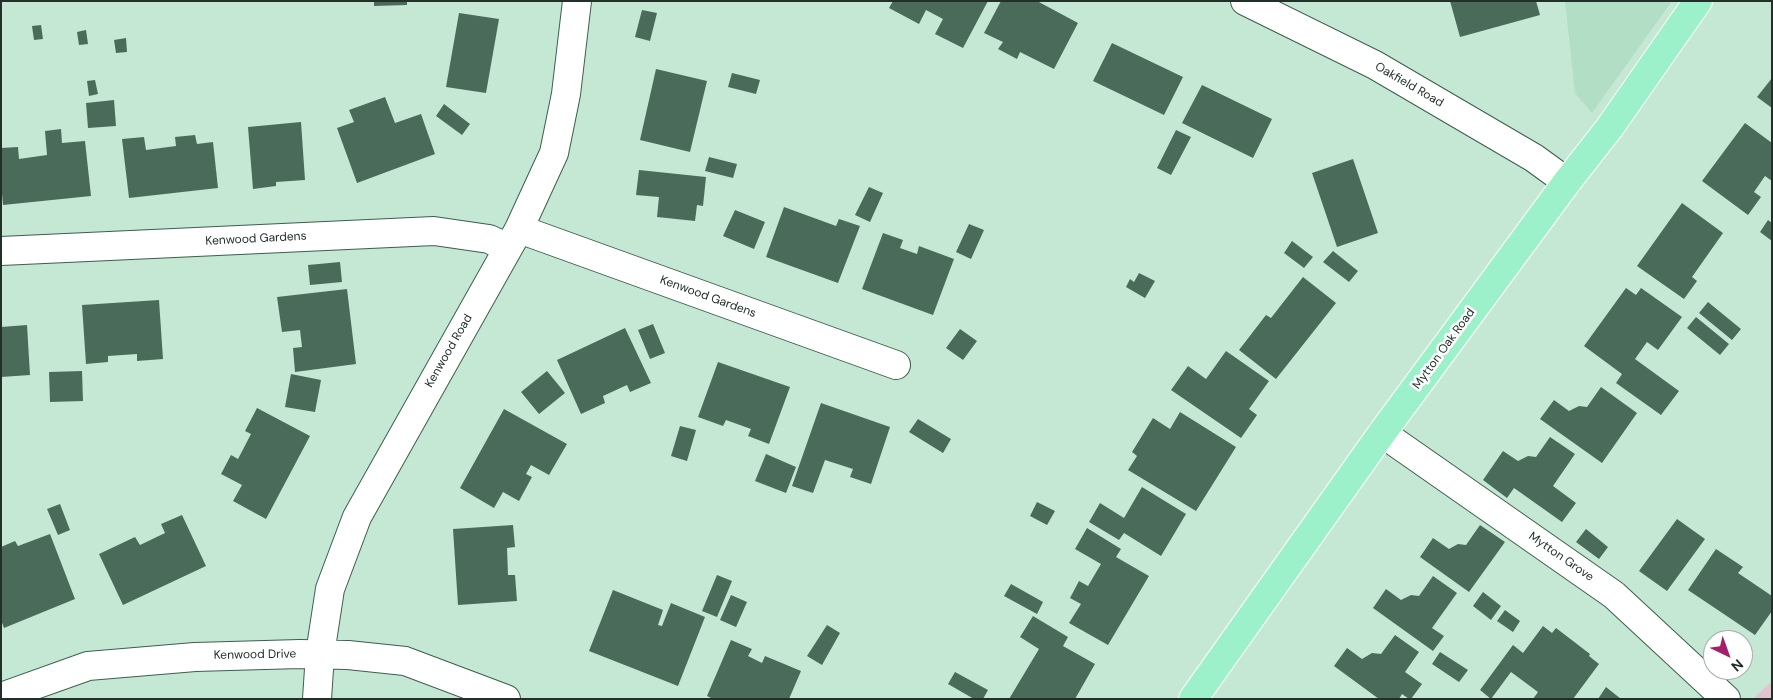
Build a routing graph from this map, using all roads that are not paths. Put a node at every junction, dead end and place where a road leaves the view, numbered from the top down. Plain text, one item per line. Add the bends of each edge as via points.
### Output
1 (577, 1) edge
2 (1245, 1) edge
3 (1698, 1) edge
4 (1567, 182) junction
5 (514, 239) junction
6 (1, 251) edge
7 (896, 365) dead end
8 (1382, 433) junction
9 (320, 654) junction
10 (1, 697) edge
11 (317, 699) edge
12 (506, 699) edge
13 (1193, 699) edge
14 (1726, 699) edge

1 - 5 street, Kenwood Road via 566,94 554,153
2 - 4 street, Oakfield Road via 1375,65 1534,158
3 - 4 main road, Mytton Oak Road via 1610,127
4 - 8 main road, Mytton Oak Road
5 - 6 street, Kenwood Gardens via 434,231
5 - 7 street, Kenwood Gardens
5 - 9 street, Kenwood Road via 357,517 330,589
8 - 13 main road, Mytton Oak Road
8 - 14 street, Mytton Grove via 1614,595
9 - 10 street, Kenwood Drive via 195,656 88,666
9 - 11 street, Kenwood Road
9 - 12 street, Kenwood Drive via 405,661

